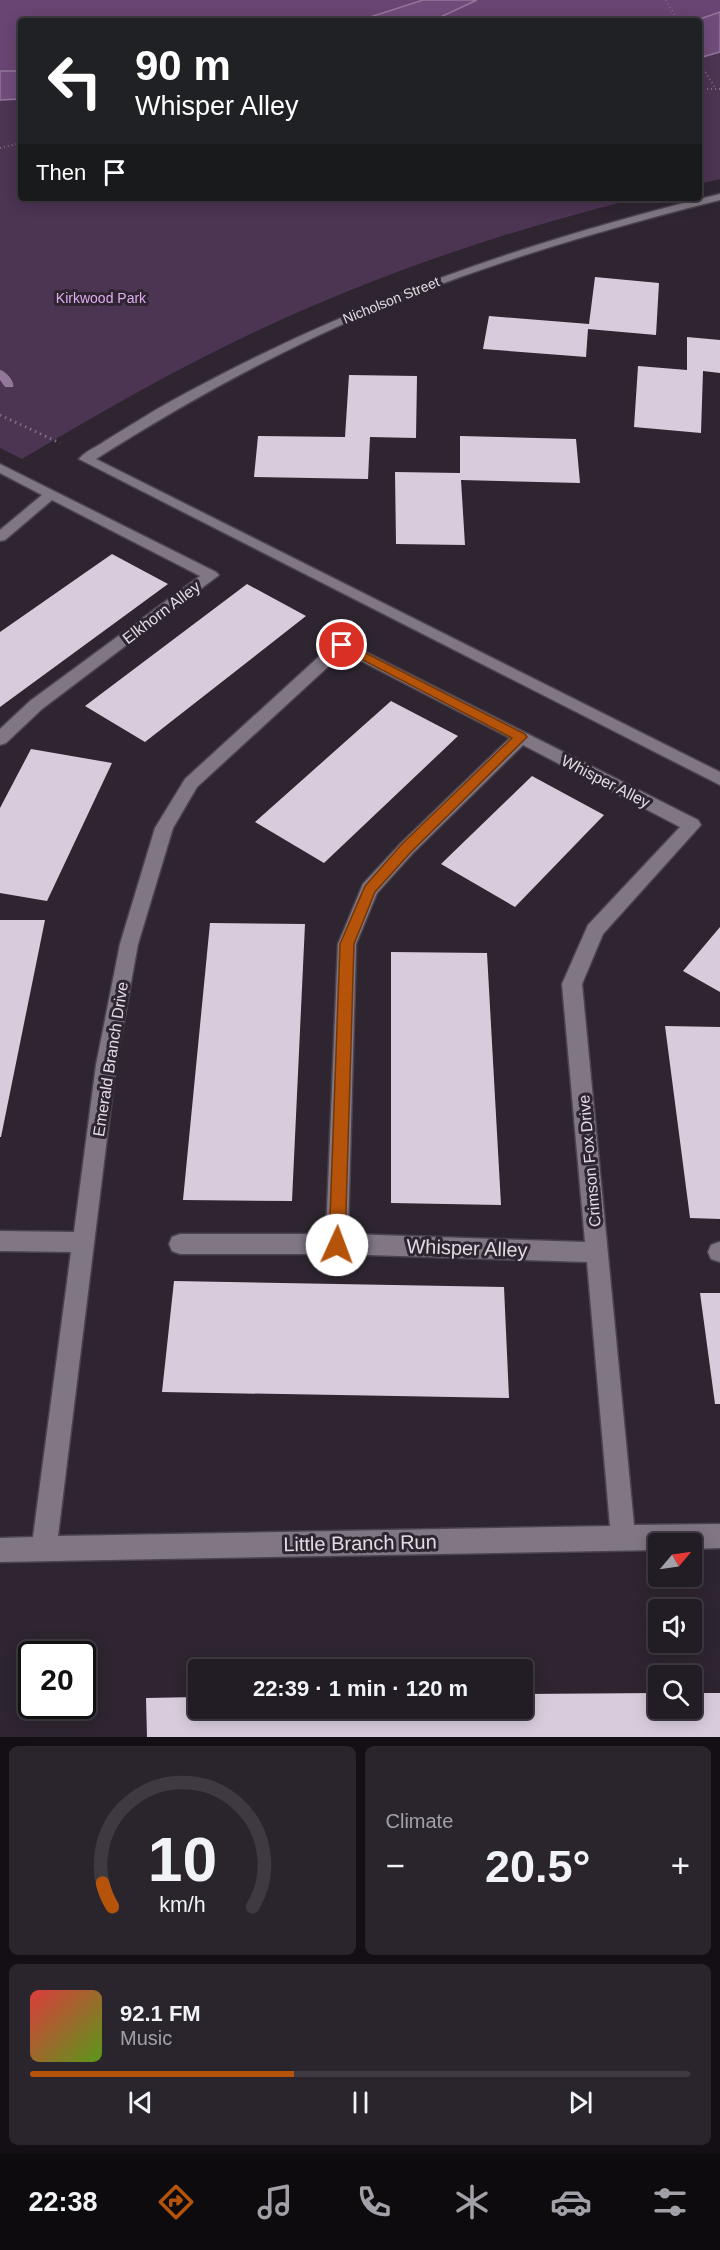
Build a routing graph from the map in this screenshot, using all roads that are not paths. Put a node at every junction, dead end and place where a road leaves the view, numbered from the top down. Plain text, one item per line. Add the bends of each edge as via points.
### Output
1 (720, 197) edge
2 (0, 468) edge
3 (50, 495) junction
4 (0, 537) edge
5 (342, 645) joint
6 (521, 737) junction
7 (0, 739) edge
8 (720, 779) edge
9 (692, 825) joint
10 (0, 1241) edge
11 (83, 1242) junction
12 (180, 1244) dead end
13 (337, 1245) junction
14 (597, 1252) junction
15 (720, 1536) edge
16 (623, 1538) junction
17 (44, 1549) junction
18 (0, 1550) edge

1 - 8 street, Nicholson Street via 591,229 416,288 324,327 233,374 86,459
2 - 3 street
3 - 4 street
3 - 7 street, Elkhorn Alley via 211,575 36,705
5 - 6 street, Whisper Alley
5 - 11 street, Emerald Branch Drive via 191,783 164,828 129,944 106,1065
6 - 9 street, Whisper Alley
6 - 13 street via 406,848 369,890 347,944
9 - 14 street, Crimson Fox Drive via 595,930 572,984
10 - 11 street
11 - 17 street, Emerald Branch Drive
12 - 13 street, Whisper Alley
13 - 14 street, Whisper Alley
14 - 16 street, Crimson Fox Drive
15 - 16 street, Little Branch Run
16 - 17 street, Little Branch Run
17 - 18 street, Little Branch Run

